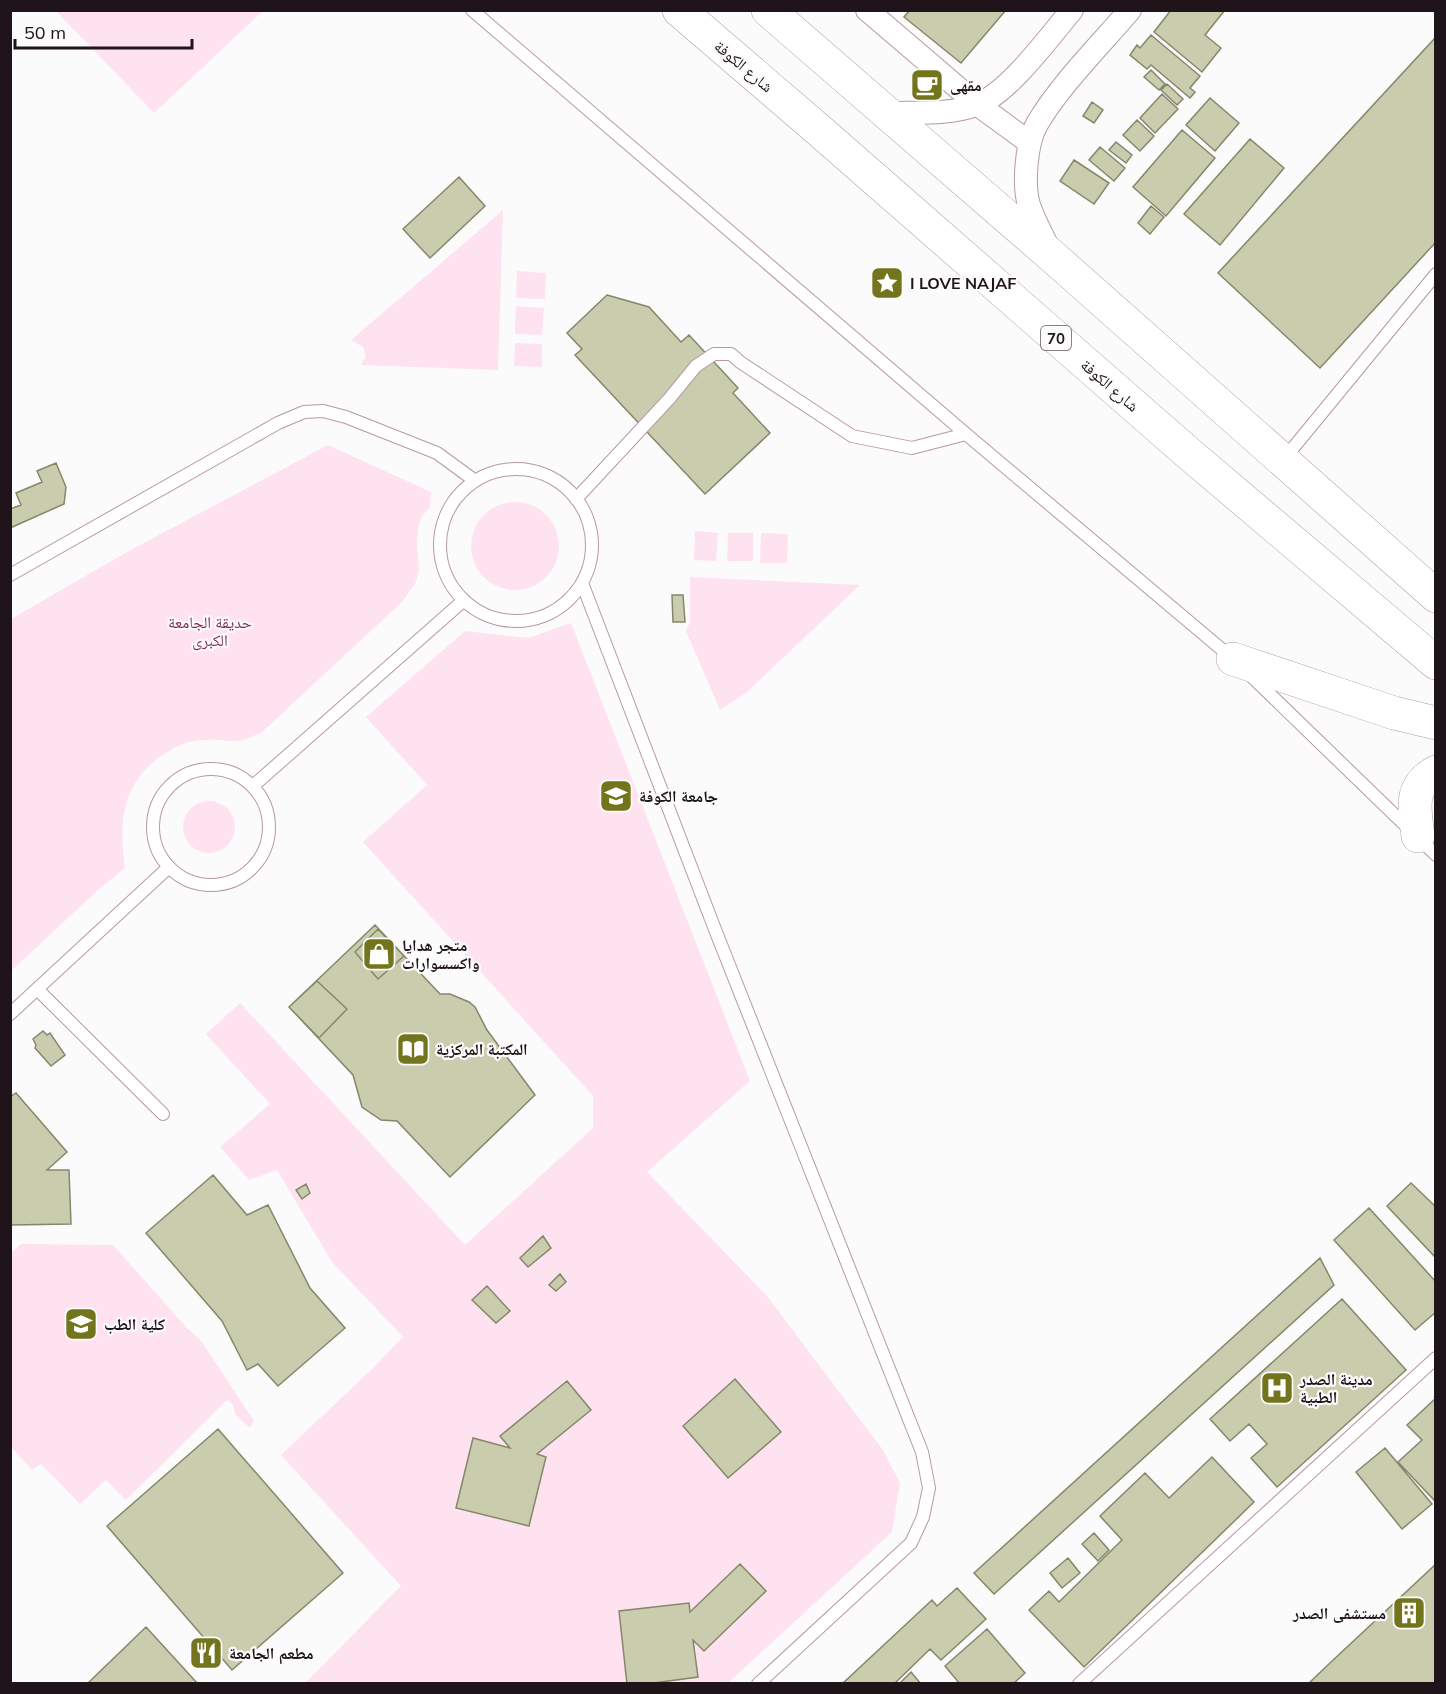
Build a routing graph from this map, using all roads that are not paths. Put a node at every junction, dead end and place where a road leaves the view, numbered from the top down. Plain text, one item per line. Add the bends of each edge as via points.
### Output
1 (471, 10) edge
2 (679, 10) edge
3 (768, 10) edge
4 (867, 10) edge
5 (1072, 10) edge
6 (1130, 10) edge
7 (978, 105) junction
8 (888, 113) junction
9 (1030, 143) junction
10 (1053, 257) junction
11 (1436, 274) edge
12 (966, 434) junction
13 (1284, 460) junction
14 (474, 480) junction
15 (576, 499) junction
16 (10, 575) edge
17 (582, 583) junction
18 (1436, 596) edge
19 (464, 600) junction
20 (1233, 659) junction
21 (1436, 663) edge
22 (1436, 723) edge
23 (1436, 772) edge
24 (254, 786) junction
25 (1427, 846) edge
26 (169, 867) junction
27 (37, 989) junction
28 (10, 1014) edge
29 (163, 1114) dead end
30 (1436, 1358) edge
31 (758, 1683) edge
32 (1079, 1683) edge

1 - 12 lane
2 - 21 highway, شارع الكوفة / 70
3 - 8 highway
4 - 7 street
5 - 7 street via 1020,71 994,96
6 - 9 street via 1061,91 1036,125
7 - 8 street via 960,110
7 - 9 street
8 - 10 highway
9 - 10 street via 1026,183 1029,205
10 - 13 highway
11 - 13 lane
12 - 15 lane via 912,448 852,436 731,354 714,354 696,366
12 - 20 lane
13 - 18 highway
14 - 15 lane via 495,471 517,468 540,472 560,483
14 - 16 lane via 437,453 346,417 323,411 304,412
14 - 19 lane via 445,515 440,538 445,572
15 - 17 lane via 587,518 592,540 590,563
17 - 19 lane via 549,614 527,621 482,614
17 - 31 lane via 922,1452 929,1488 923,1517 911,1543
19 - 24 lane
20 - 22 highway via 1394,713
20 - 25 lane
23 - 25 highway via 1417,788 1414,805
24 - 26 lane via 237,774 217,768 197,770 179,778 164,792 155,810 153,831 158,850
24 - 26 lane via 270,819 263,854 252,869 220,885 184,879
26 - 27 lane
27 - 28 lane
27 - 29 lane
30 - 32 lane

